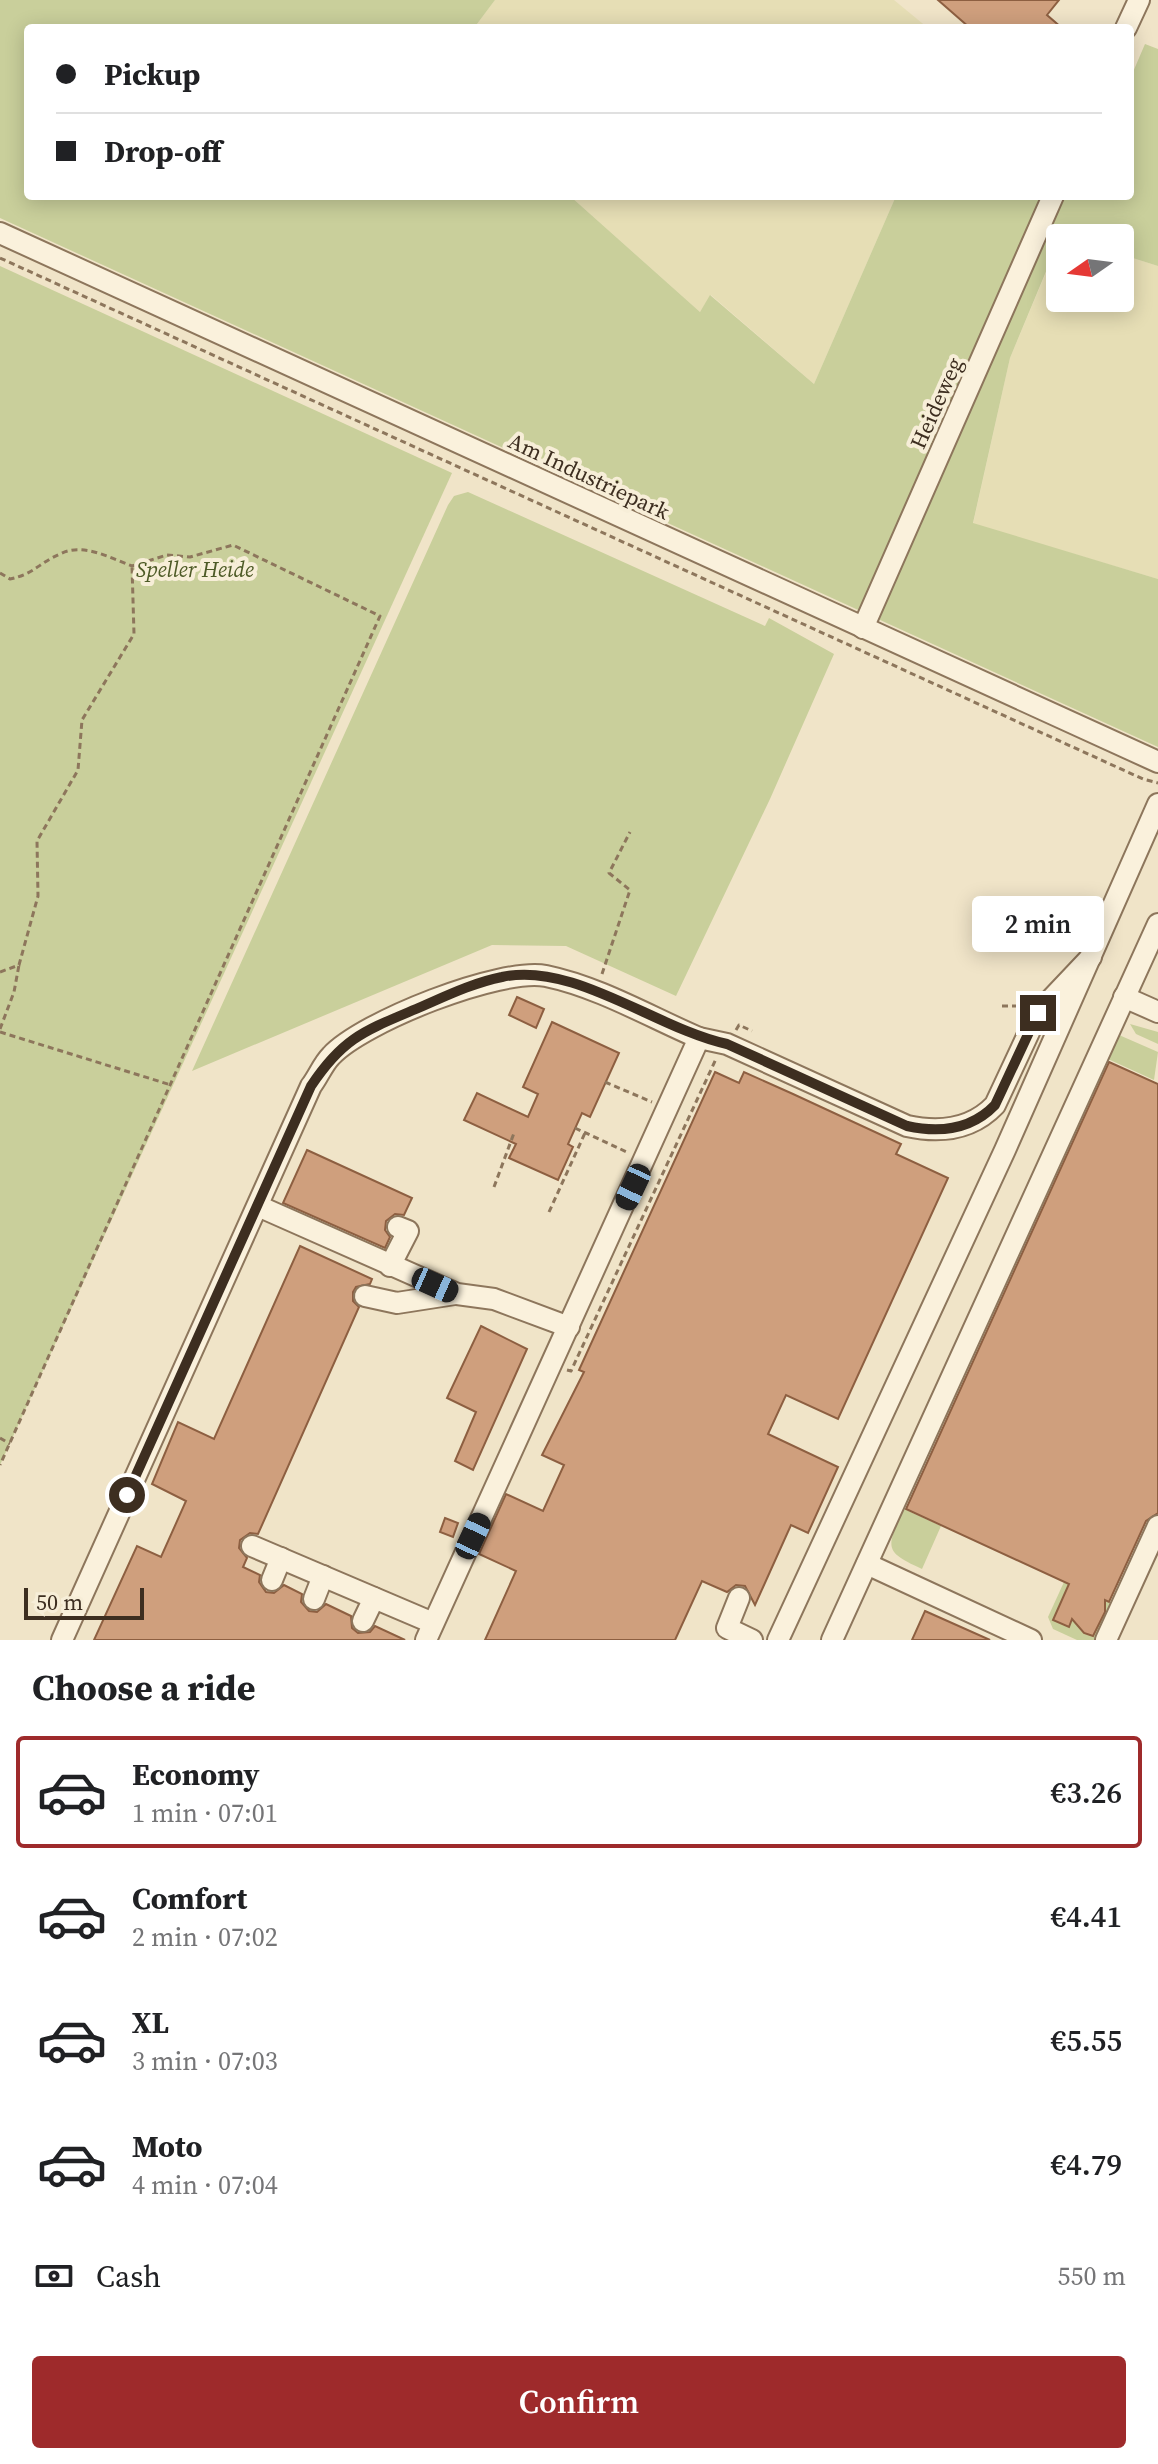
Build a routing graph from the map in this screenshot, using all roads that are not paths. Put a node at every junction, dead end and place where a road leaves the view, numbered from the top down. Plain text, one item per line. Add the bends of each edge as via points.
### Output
1 (1139, 0) edge
2 (1128, 24) edge
3 (1051, 200) edge
4 (0, 233) edge
5 (863, 628) junction
6 (1158, 762) edge
7 (1158, 804) edge
8 (1158, 924) edge
9 (1153, 948) edge
10 (1091, 957) junction
11 (1124, 997) junction
12 (1158, 1012) edge
13 (699, 1038) junction
14 (258, 1206) junction
15 (398, 1227) dead end
16 (390, 1266) junction
17 (457, 1294) junction
18 (365, 1296) dead end
19 (569, 1327) junction
20 (1158, 1526) edge
21 (252, 1546) dead end
22 (281, 1558) junction
23 (867, 1564) junction
24 (323, 1576) junction
25 (272, 1580) dead end
26 (374, 1598) junction
27 (739, 1598) dead end
28 (314, 1599) dead end
29 (363, 1621) dead end
30 (430, 1632) edge
31 (62, 1640) edge
32 (752, 1640) edge
33 (778, 1640) edge
34 (832, 1640) edge
35 (1031, 1640) edge
36 (1106, 1640) edge

1 - 2 street
3 - 5 street, Heideweg
4 - 5 street, Am Industriepark
5 - 6 street, Am Industriepark
7 - 10 street
8 - 9 street
9 - 11 street
10 - 13 street via 1038,1013 995,1105 984,1116 952,1129 907,1126 727,1044
10 - 33 street
11 - 12 street
11 - 23 street
13 - 14 street via 544,976 504,976 455,993 364,1032 332,1055 311,1086
13 - 19 street
14 - 16 street
14 - 31 street
15 - 16 street via 408,1231
16 - 17 street
17 - 18 street via 397,1303
17 - 19 street via 494,1299
19 - 30 street
20 - 36 street
21 - 22 street
22 - 24 street
22 - 25 street
23 - 34 street
23 - 35 street
24 - 26 street
24 - 28 street
26 - 29 street
26 - 30 street
27 - 32 street via 727,1628

